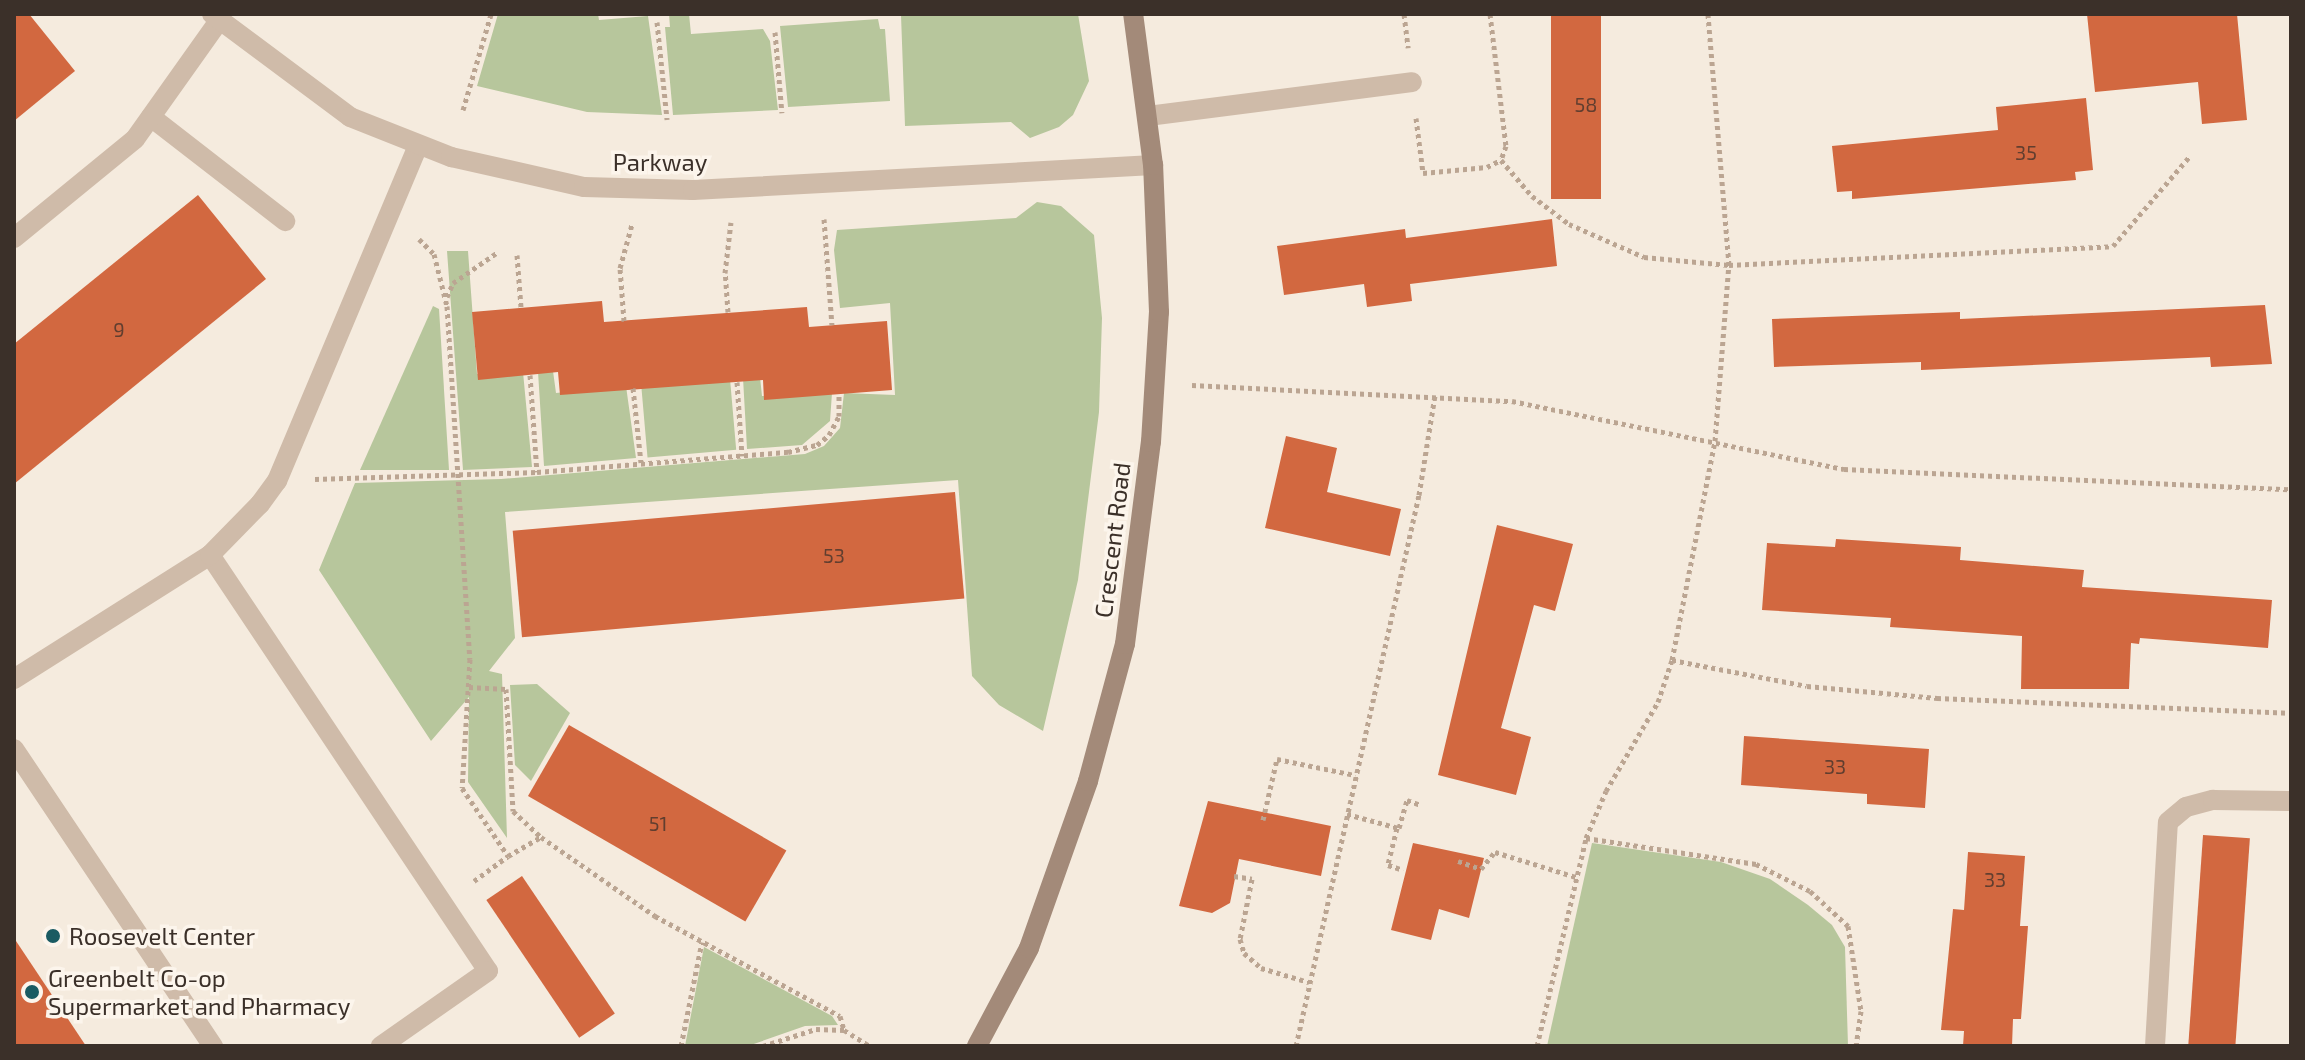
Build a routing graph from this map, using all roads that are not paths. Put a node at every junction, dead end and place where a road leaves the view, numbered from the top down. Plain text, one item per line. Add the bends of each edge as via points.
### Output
1 (1133, 14) edge
2 (216, 18) edge
3 (1412, 82) road end
4 (1148, 116) junction
5 (151, 117) junction
6 (418, 146) junction
7 (1153, 165) junction
8 (285, 221) dead end
9 (14, 238) edge
10 (210, 555) junction
11 (14, 679) edge
12 (14, 749) edge
13 (2291, 801) edge
14 (213, 1046) edge
15 (381, 1046) edge
16 (977, 1046) edge
17 (2155, 1046) edge

1 - 4 street, Crescent Road
2 - 5 street
2 - 6 street, Parkway via 350,117
3 - 4 street
4 - 7 street, Crescent Road
5 - 8 street
5 - 9 street via 135,139
6 - 7 street, Parkway via 584,187 641,190
6 - 10 street via 277,481
7 - 16 street, Crescent Road via 1159,312 1155,384 1125,644 1029,948
10 - 11 street
10 - 15 street via 488,971
12 - 14 street
13 - 17 street via 2213,800 2186,807 2168,822

